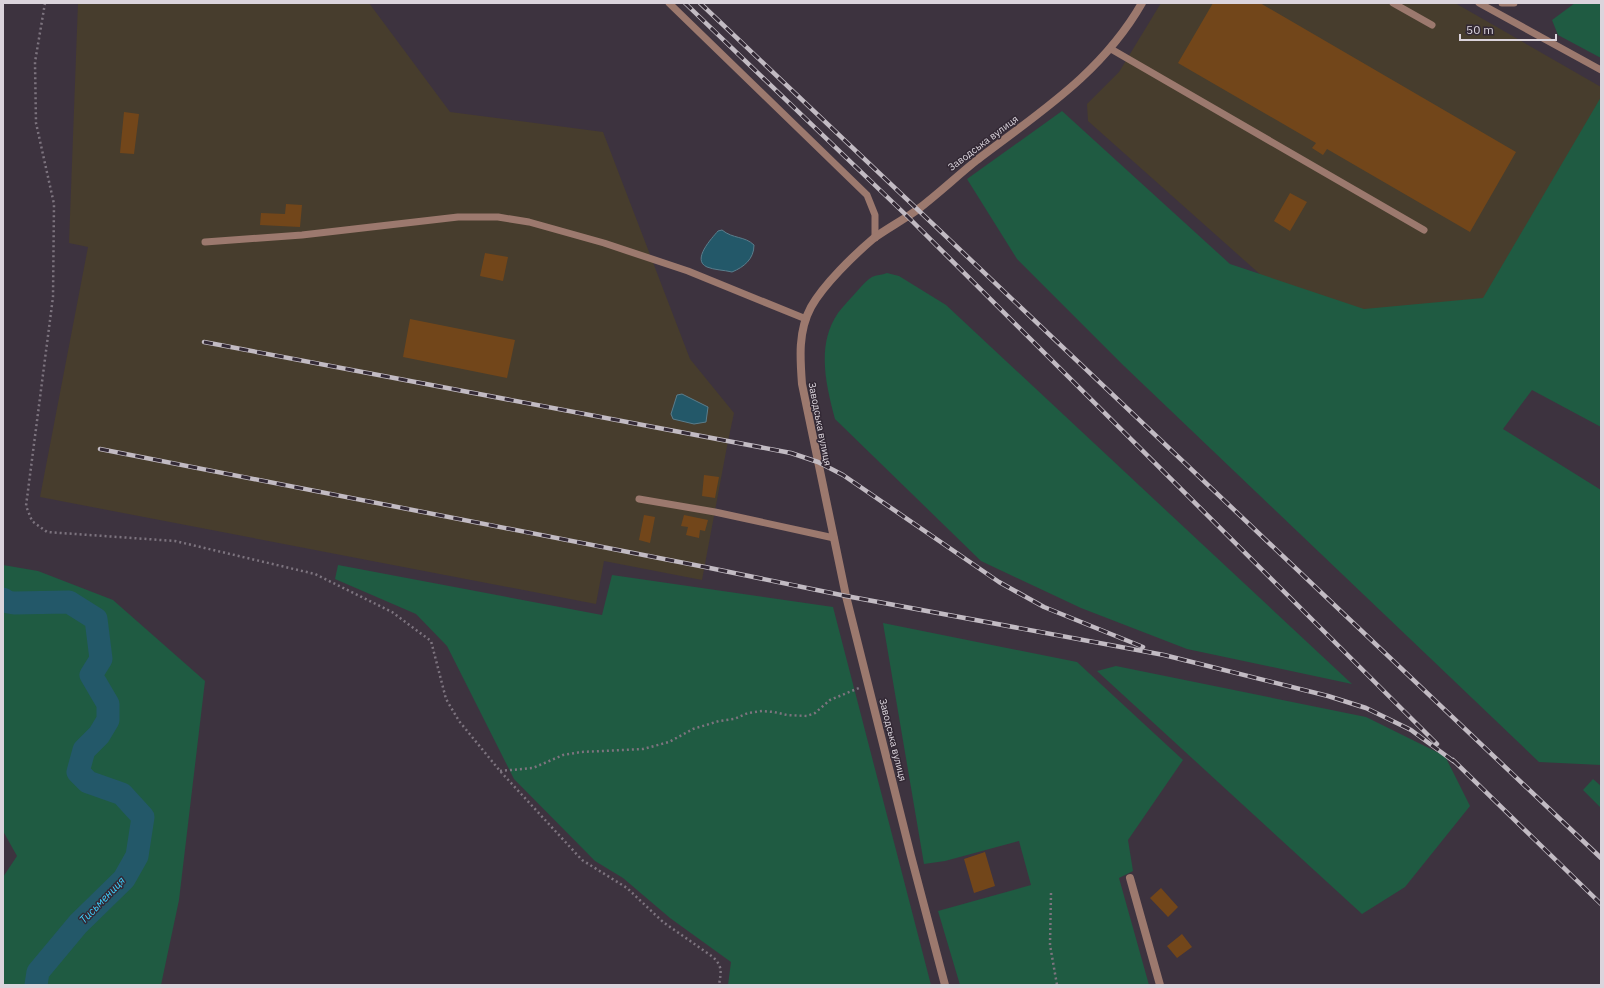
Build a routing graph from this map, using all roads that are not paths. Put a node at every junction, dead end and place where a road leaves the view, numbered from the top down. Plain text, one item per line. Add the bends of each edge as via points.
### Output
1 (669, 3) edge
2 (1142, 3) edge
3 (1393, 3) edge
4 (1479, 3) edge
5 (1502, 3) edge
6 (1514, 3) edge
7 (1432, 25) dead end
8 (1111, 49) junction
9 (1601, 70) edge
10 (1424, 230) dead end
11 (875, 238) junction
12 (205, 242) dead end
13 (806, 319) junction
14 (639, 499) dead end
15 (834, 538) junction
16 (1130, 878) dead end
17 (945, 985) edge
18 (1160, 985) edge

1 - 11 lane via 867,195 874,215
2 - 8 street, Заводська вулиця
3 - 7 lane
4 - 9 lane
5 - 6 lane
8 - 10 lane
8 - 11 street, Заводська вулиця via 1061,97 954,178 917,210
11 - 13 street, Заводська вулиця via 825,288
12 - 13 lane via 302,235 458,217 498,217 529,222 604,243 688,271
13 - 15 street, Заводська вулиця via 800,348 802,384
14 - 15 lane via 715,512
15 - 17 street, Заводська вулиця via 846,596
16 - 18 street

